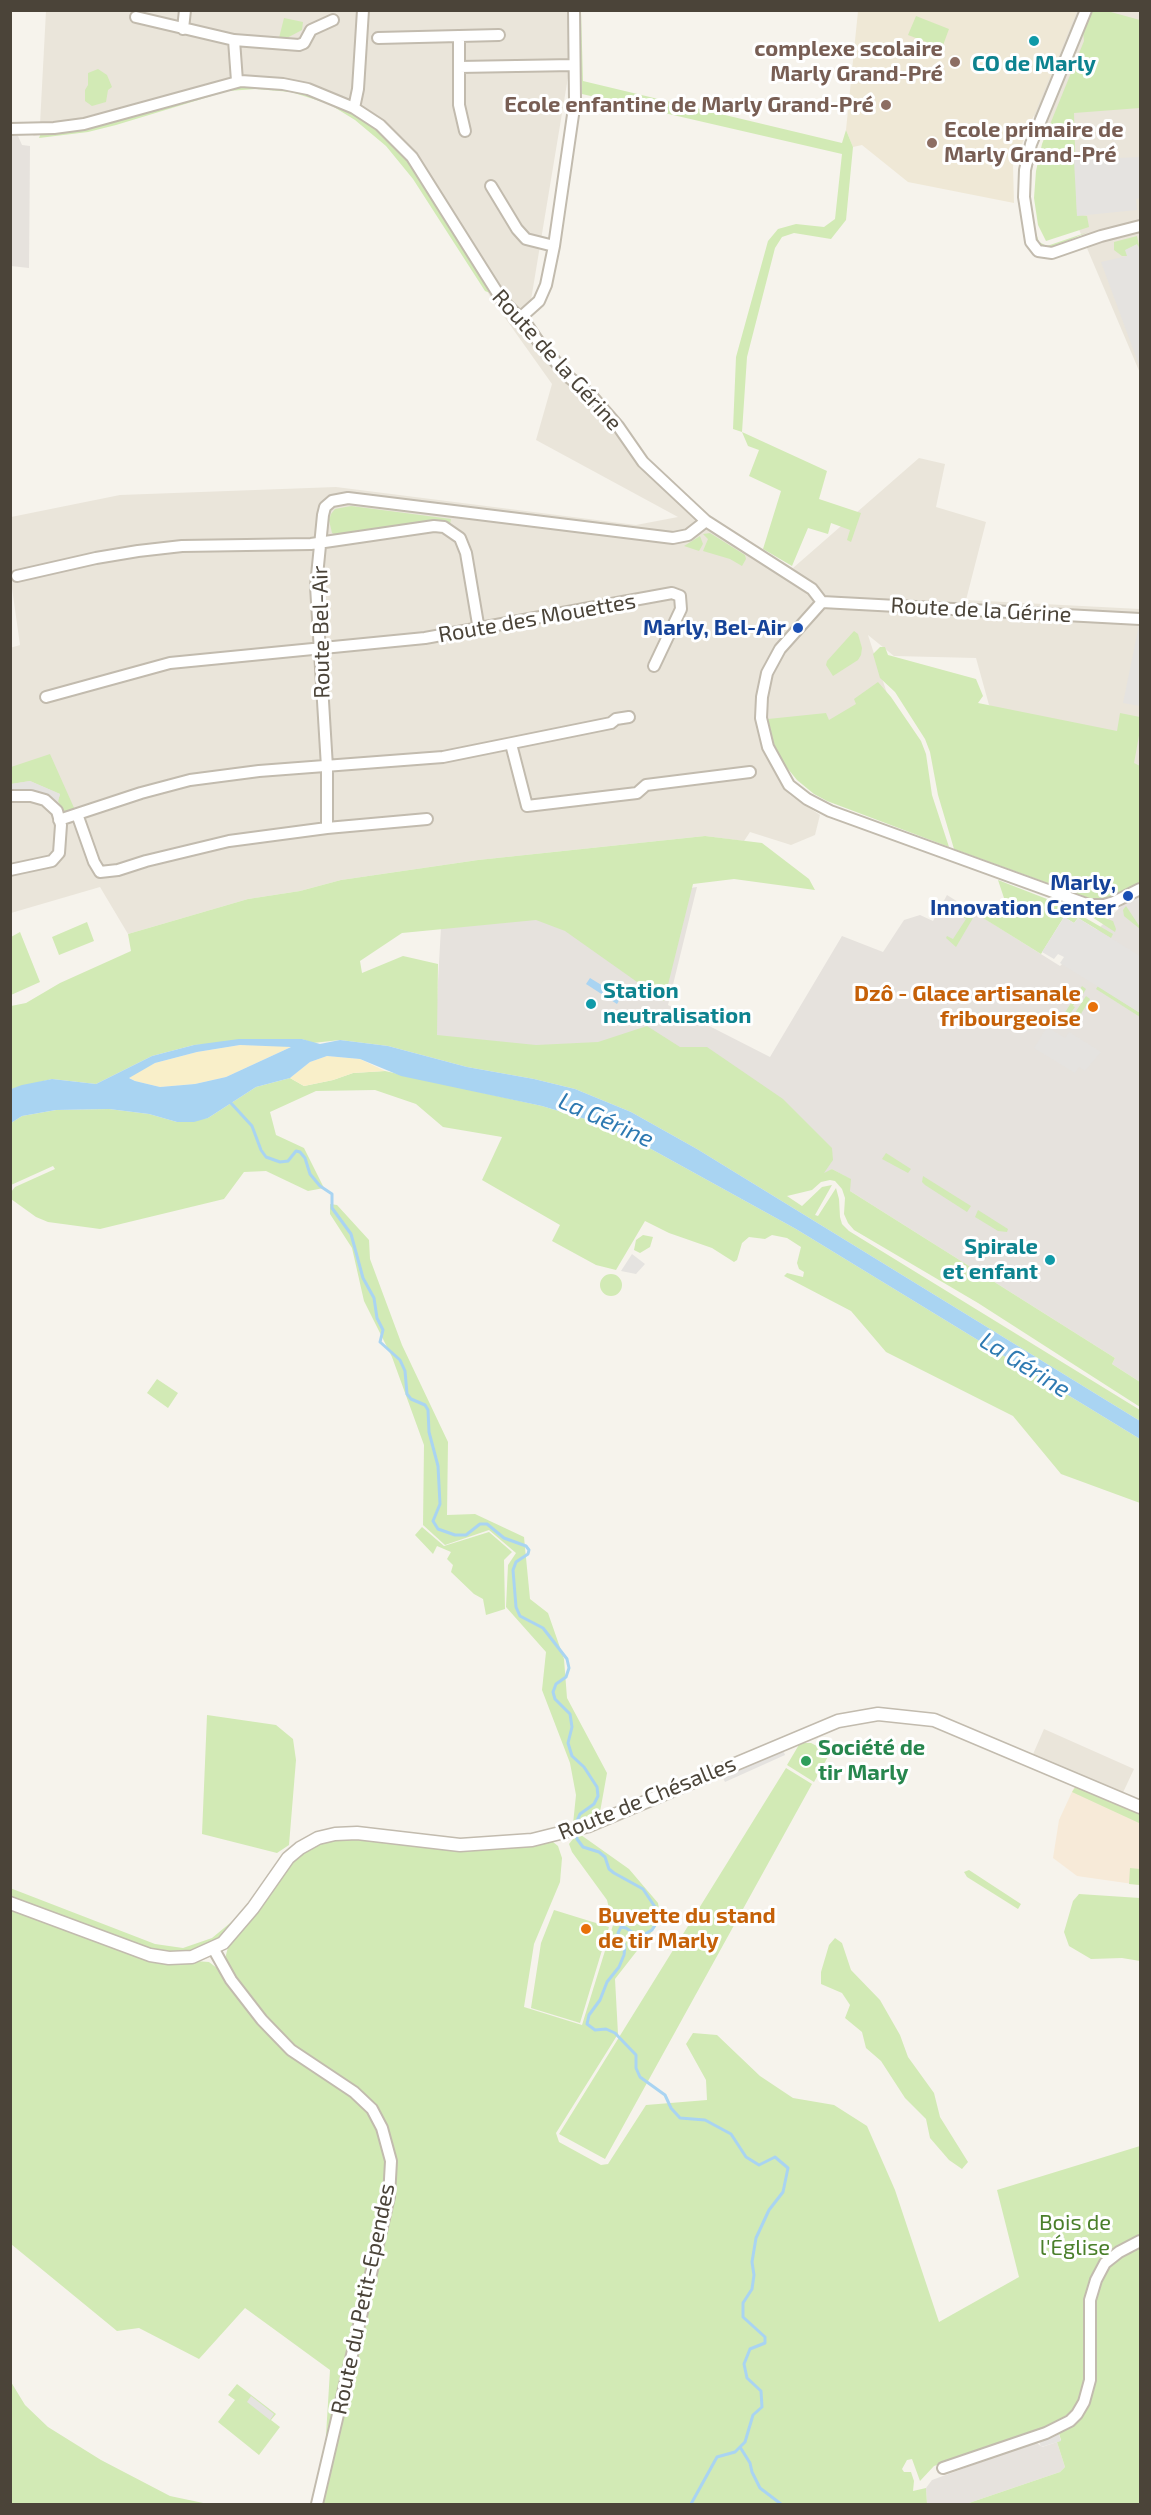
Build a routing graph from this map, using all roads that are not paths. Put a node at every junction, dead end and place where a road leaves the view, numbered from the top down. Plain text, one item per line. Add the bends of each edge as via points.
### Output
1 (185, 10) edge
2 (363, 10) edge
3 (574, 10) edge
4 (1086, 10) edge
5 (136, 17) dead end
6 (333, 20) dead end
7 (183, 29) junction
8 (499, 35) dead end
9 (459, 36) junction
10 (378, 38) dead end
11 (234, 39) junction
12 (574, 65) junction
13 (459, 67) junction
14 (237, 81) junction
15 (354, 108) junction
16 (10, 129) edge
17 (465, 131) dead end
18 (491, 186) dead end
19 (1140, 226) edge
20 (554, 246) junction
21 (520, 318) junction
22 (706, 520) junction
23 (320, 542) junction
24 (17, 576) dead end
25 (822, 602) junction
26 (1140, 619) edge
27 (479, 630) junction
28 (318, 650) junction
29 (654, 666) dead end
30 (46, 697) dead end
31 (629, 717) dead end
32 (511, 744) junction
33 (327, 767) junction
34 (750, 772) dead end
35 (10, 796) edge
36 (77, 814) junction
37 (426, 819) dead end
38 (60, 820) junction
39 (327, 828) junction
40 (10, 870) edge
41 (1140, 890) edge
42 (1140, 1807) edge
43 (10, 1903) edge
44 (213, 1948) junction
45 (1140, 2241) edge
46 (943, 2468) dead end
47 (317, 2505) edge

1 - 7 street
2 - 15 street
3 - 12 street
4 - 19 street via 1031,144 1024,198 1031,242 1038,251 1052,254
5 - 7 street
6 - 11 street via 311,30 299,45
7 - 11 street
8 - 9 street
9 - 10 street
9 - 13 street
11 - 14 street
12 - 13 street
12 - 20 street via 575,100
13 - 17 street via 459,105
14 - 15 street, Route de la Gérine via 297,87
14 - 16 street, Route de la Gérine via 84,124
15 - 21 street, Route de la Gérine via 386,130 412,157 486,278
18 - 20 street via 526,239
20 - 21 street via 539,301
21 - 22 street, Route de la Gérine via 563,370 618,426 643,462
22 - 23 street, Route Bel-Air via 688,535 673,538 339,498 326,507
22 - 25 street, Route de la Gérine via 812,589
23 - 24 street via 160,548
23 - 27 street via 434,526 450,529 460,538 466,553
23 - 28 street, Route Bel-Air via 316,586
25 - 26 street, Route de la Gérine
25 - 41 street via 780,649 767,673 762,697 761,718 768,747 789,785 830,811 1079,902 1104,905
27 - 28 street, Route des Mouettes
27 - 29 street, Route des Mouettes via 672,593 680,596 681,609
28 - 30 street, Route des Mouettes via 170,663
28 - 33 street, Route Bel-Air
31 - 32 street
32 - 33 street via 443,757
32 - 34 street via 528,806 637,793 646,785
33 - 36 street via 190,780
33 - 39 street, Route Bel-Air
35 - 38 street via 45,800 53,805
36 - 38 street
36 - 39 street via 100,872 229,841
37 - 39 street
38 - 40 street via 57,857 42,865
42 - 44 street, Route de Chésalles via 934,1720 878,1714 838,1721 588,1826 532,1840 460,1845 357,1833 318,1838 288,1858 239,1925
43 - 44 street, Route de Chésalles via 150,1956 192,1957
44 - 47 street, Route du Petit-Ependes via 231,1980 291,2050 354,2092 372,2109 382,2128 390,2161 389,2197
45 - 46 street via 1105,2263 1096,2280 1090,2301 1090,2380 1077,2414 1046,2433

